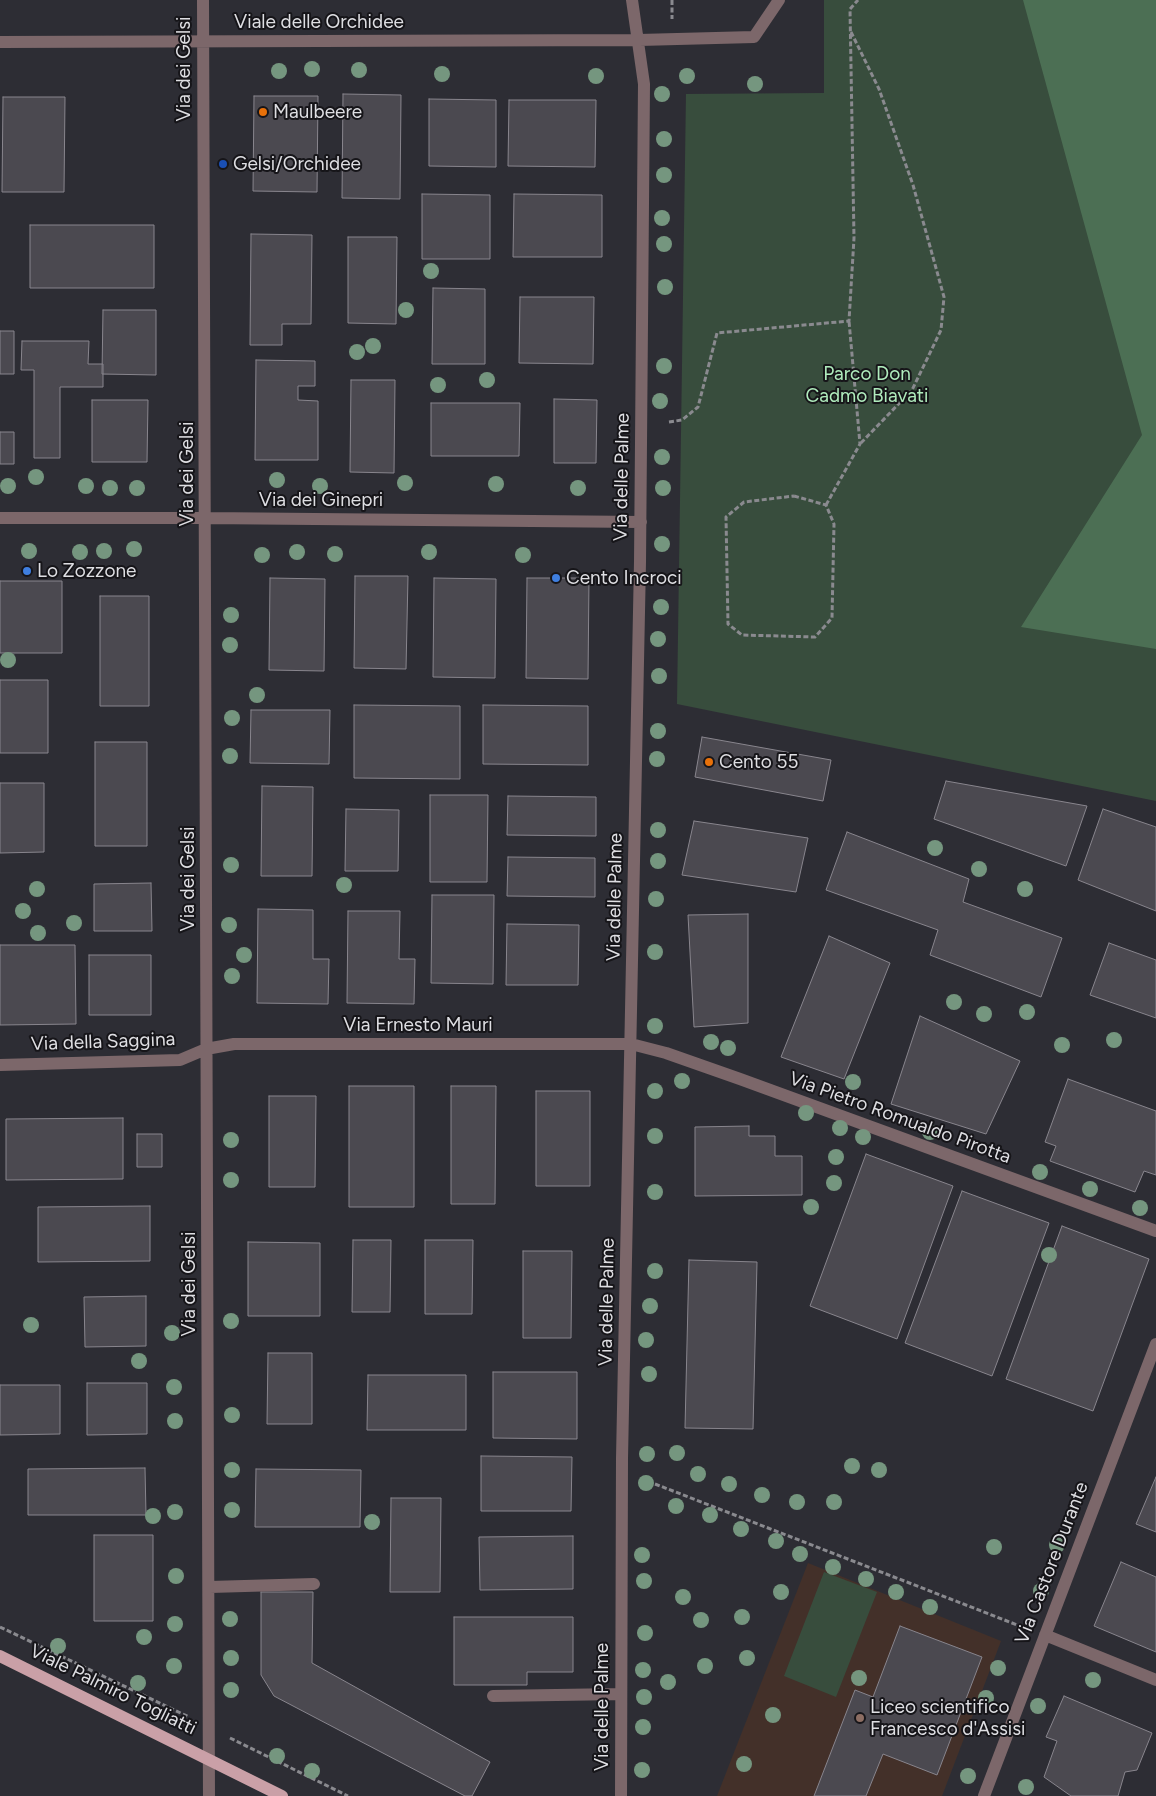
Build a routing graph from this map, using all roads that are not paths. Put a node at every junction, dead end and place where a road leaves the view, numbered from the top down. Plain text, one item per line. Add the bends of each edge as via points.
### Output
1 (203, 0) edge
2 (632, 0) edge
3 (779, 0) edge
4 (639, 40) junction
5 (0, 42) edge
6 (202, 42) junction
7 (0, 518) edge
8 (206, 518) junction
9 (641, 522) junction
10 (631, 1044) junction
11 (206, 1049) junction
12 (0, 1065) edge
13 (1156, 1231) edge
14 (1156, 1344) edge
15 (314, 1584) dead end
16 (210, 1587) junction
17 (1045, 1635) junction
18 (0, 1656) edge
19 (1156, 1680) edge
20 (620, 1694) junction
21 (493, 1696) dead end
22 (209, 1758) junction
23 (210, 1796) edge
24 (282, 1796) edge
25 (621, 1796) edge
26 (984, 1796) edge

1 - 6 street, Via dei Gelsi
2 - 4 street, Via delle Palme
3 - 4 street, Viale delle Orchidee via 754,38
4 - 6 street, Viale delle Orchidee
4 - 9 street, Via delle Palme via 644,84
5 - 6 street, Viale delle Orchidee
6 - 8 street, Via dei Gelsi
7 - 8 street, Via dei Ginepri
8 - 9 street, Via dei Ginepri
8 - 11 street, Via dei Gelsi
9 - 10 street, Via delle Palme
10 - 11 street, Via Ernesto Mauri via 234,1044
10 - 13 street, Via Pietro Romualdo Pirotta via 740,1079
10 - 20 street, Via delle Palme
11 - 12 street, Via della Saggina via 180,1060
11 - 16 street, Via dei Gelsi
14 - 17 street, Via Castore Durante
15 - 16 street
16 - 22 street, Via dei Gelsi
17 - 19 street
17 - 26 street, Via Castore Durante
18 - 22 main road, Viale Palmiro Togliatti
20 - 21 street
20 - 25 street, Via delle Palme
22 - 23 street, Viale Palmiro Togliatti
22 - 24 main road, Viale Palmiro Togliatti

